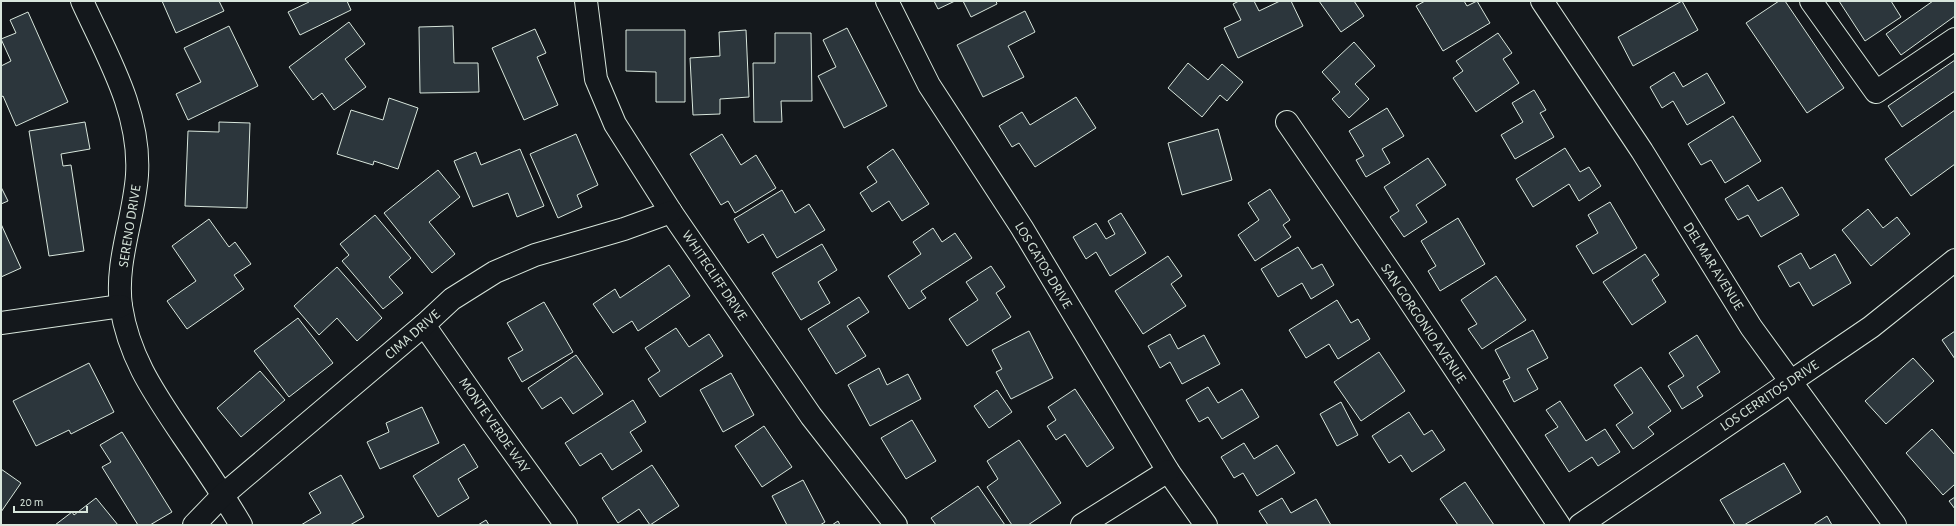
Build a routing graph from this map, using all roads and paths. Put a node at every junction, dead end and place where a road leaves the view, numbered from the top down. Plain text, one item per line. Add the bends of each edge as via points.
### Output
1 (82, 1) edge
2 (586, 1) edge
3 (887, 1) edge
4 (1811, 1) edge
5 (1550, 3) edge
6 (1955, 39) edge
7 (1287, 122) dead end
8 (671, 212) junction
9 (1955, 260) edge
10 (121, 306) junction
11 (1, 323) edge
12 (424, 325) junction
13 (1790, 380) junction
14 (1168, 471) junction
15 (223, 495) junction
16 (194, 525) edge
17 (241, 525) edge
18 (566, 525) edge
19 (896, 525) edge
20 (1082, 525) edge
21 (1206, 525) edge
22 (1559, 525) edge
23 (1580, 525) edge
24 (1895, 525) edge

1 - 10 street, SERENO DRIVE via 122,88 138,146 133,204 120,267
2 - 8 street, WHITECLIFF DRIVE via 599,85 615,124
3 - 14 street, LOS GATOS DRIVE via 930,85 1022,228
4 - 6 street via 1876,92
5 - 13 street, DEL MAR AVENUE via 1751,327
7 - 22 street, SAN GORGONIO AVENUE via 1404,291
8 - 12 street, CIMA DRIVE via 535,256 495,272 452,299
8 - 19 street, WHITECLIFF DRIVE via 811,416
9 - 13 street, LOS CERRITOS DRIVE via 1871,327
10 - 11 street
10 - 15 street, SERENO DRIVE via 137,362 148,383
12 - 15 street, CIMA DRIVE
12 - 18 street, MONTE VERDE WAY
13 - 23 street, LOS CERRITOS DRIVE
13 - 24 street, DEL MAR AVENUE
14 - 20 street
14 - 21 street, LOS GATOS DRIVE
15 - 16 street, CIMA DRIVE
15 - 17 street, SERENO DRIVE

